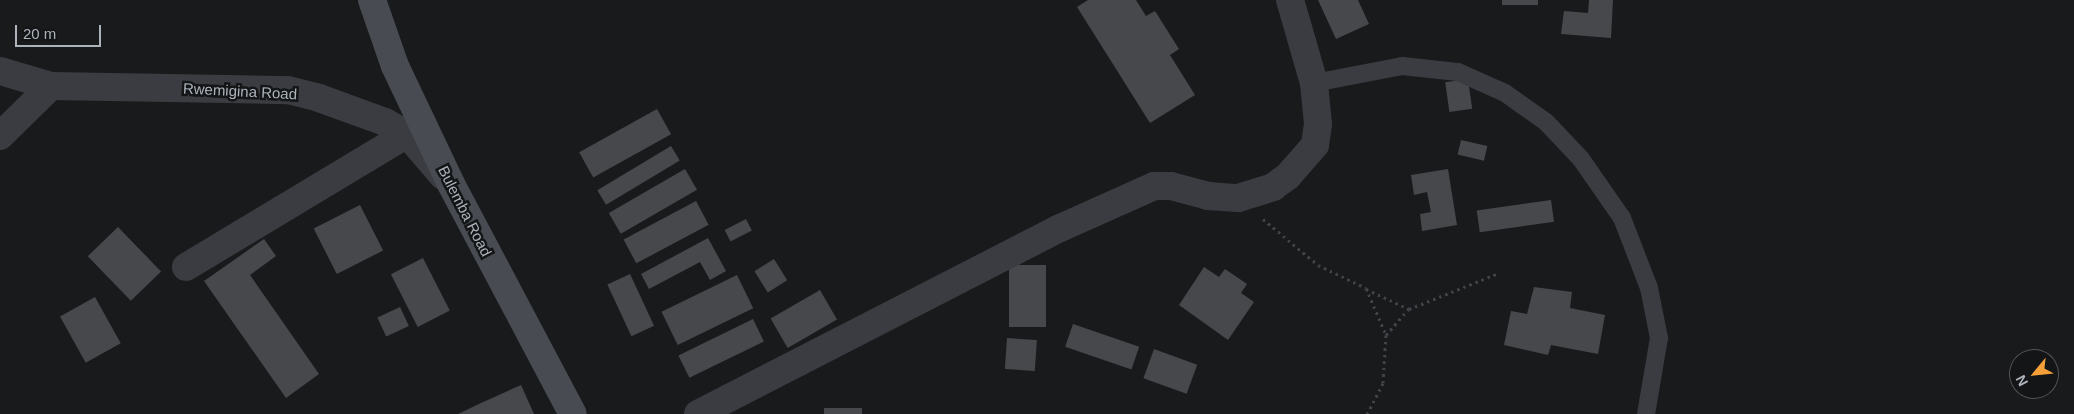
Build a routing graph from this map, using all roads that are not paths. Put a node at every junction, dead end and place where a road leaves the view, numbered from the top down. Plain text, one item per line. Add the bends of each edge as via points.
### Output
1 (372, 0) edge
2 (1290, 0) edge
3 (0, 71) edge
4 (1314, 83) junction
5 (51, 86) junction
6 (407, 134) junction
7 (0, 136) edge
8 (451, 184) junction
9 (186, 267) dead end
10 (573, 414) edge
11 (698, 414) edge
12 (1646, 414) edge

1 - 8 main road, Bulemba Road via 395,66
2 - 4 street
3 - 5 street, Rwemigina Road
4 - 11 street via 1318,124 1315,145 1288,176 1272,187 1238,198 1154,186 1058,229 821,352 726,396
4 - 12 lane via 1402,66 1458,72 1505,93 1546,122 1581,159 1622,218 1649,288 1659,338
5 - 6 street, Rwemigina Road via 288,90 348,108
5 - 7 street
6 - 8 street, Rwemigina Road
6 - 9 street
8 - 10 main road, Bulemba Road

